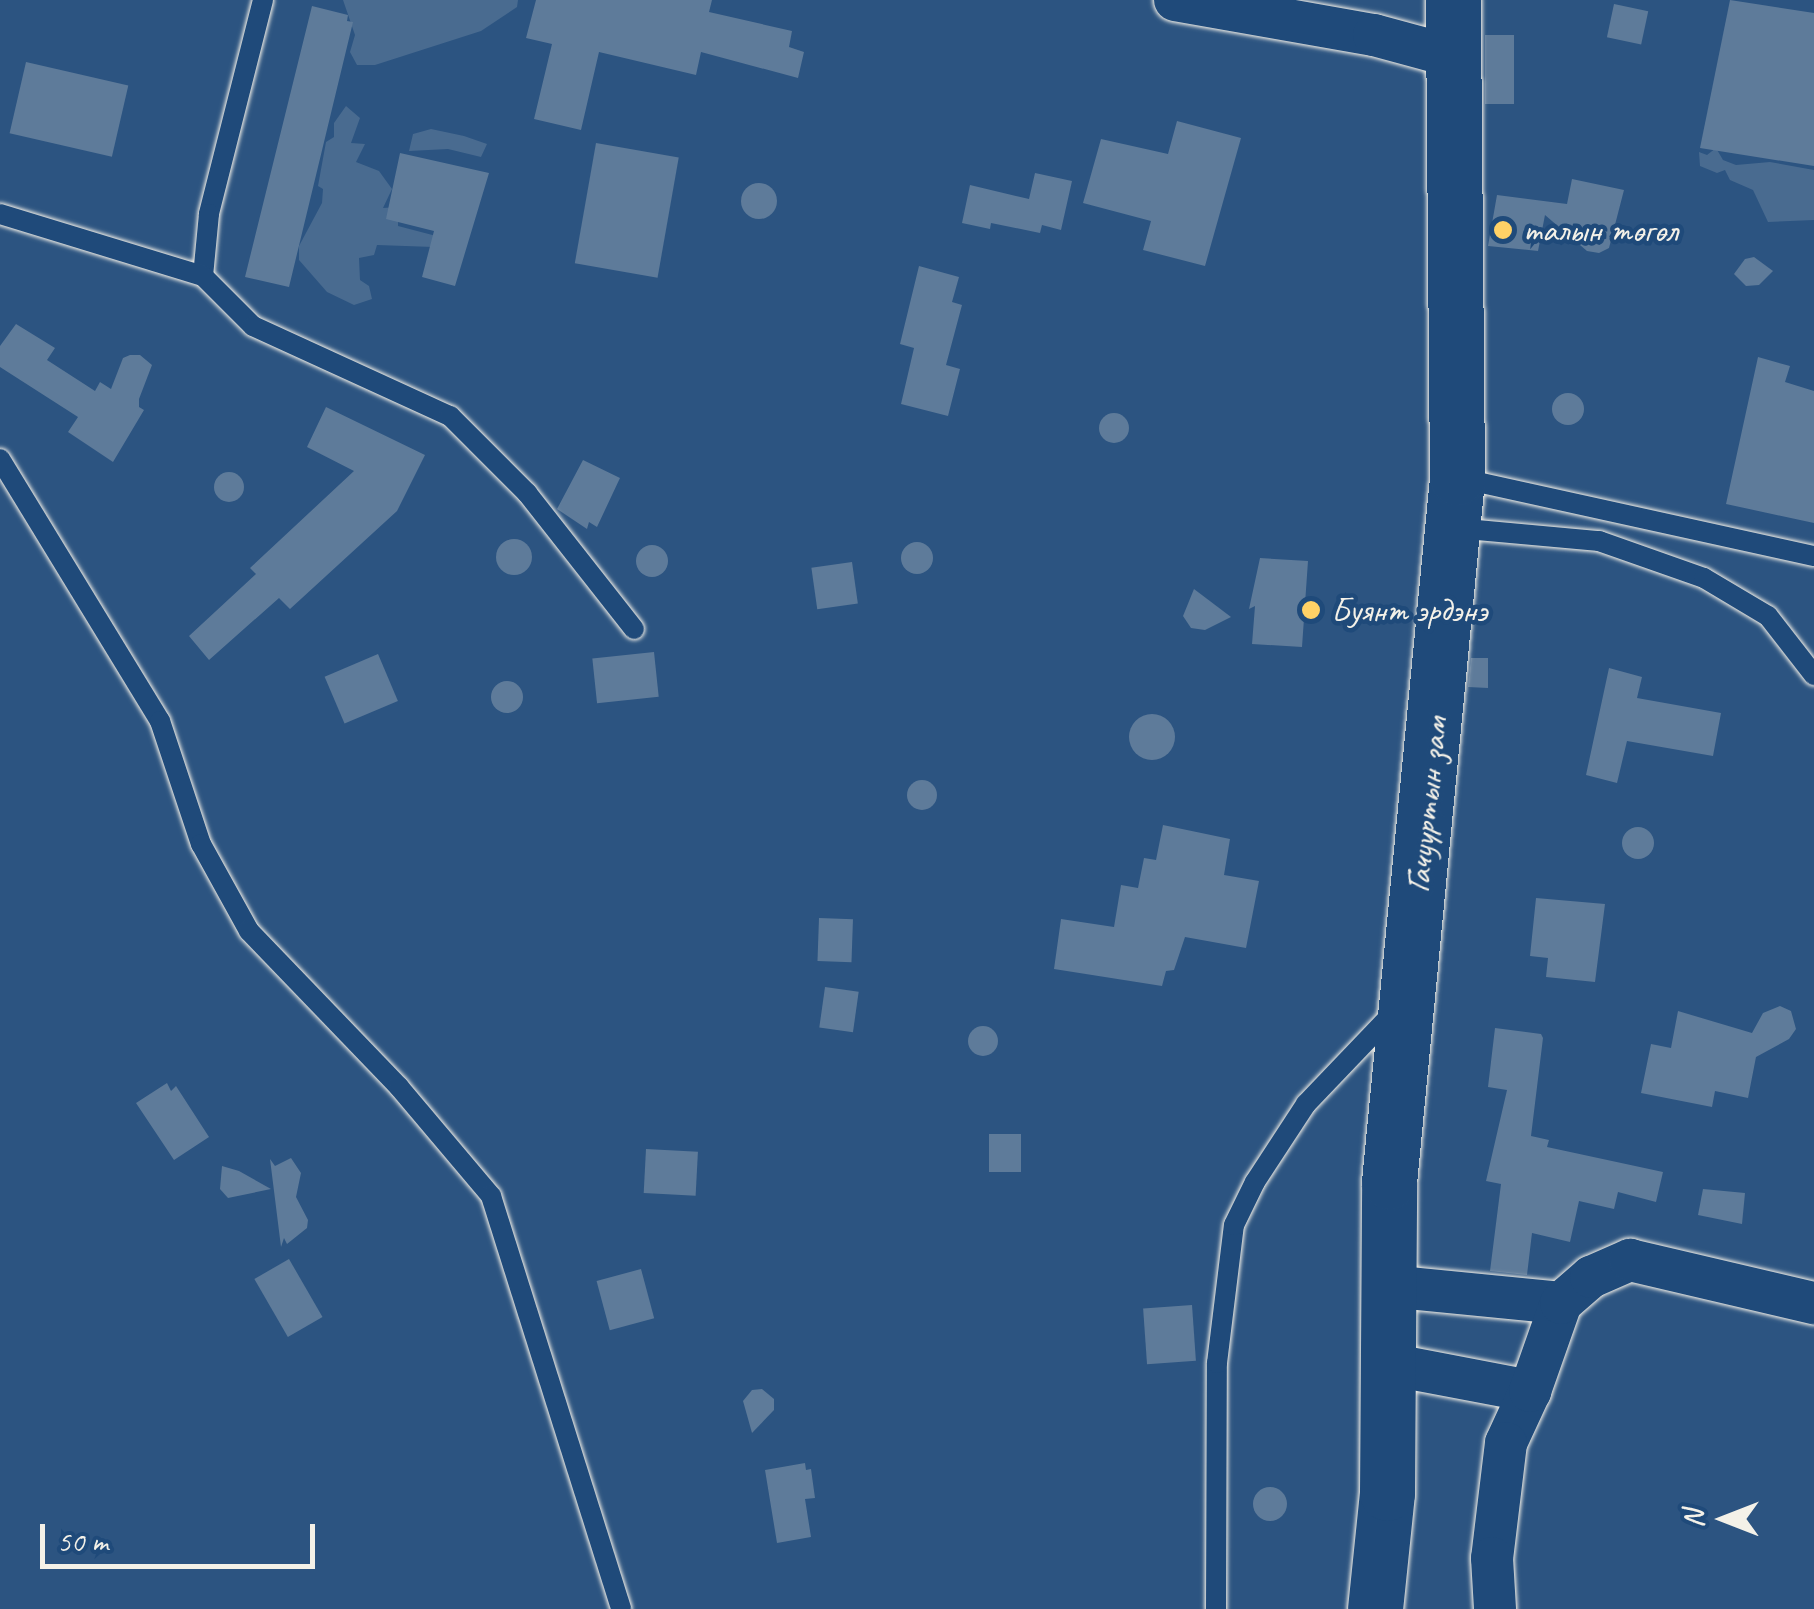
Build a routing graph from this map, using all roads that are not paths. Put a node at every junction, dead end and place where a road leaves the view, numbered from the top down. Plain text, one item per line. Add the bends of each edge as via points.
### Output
1 (263, 0) edge
2 (1175, 0) edge
3 (1454, 0) edge
4 (1454, 57) junction
5 (0, 214) edge
6 (203, 276) junction
7 (0, 459) edge
8 (1456, 503) junction
9 (1814, 556) edge
10 (634, 628) dead end
11 (1814, 675) edge
12 (1407, 999) junction
13 (1388, 1286) junction
14 (1561, 1303) junction
15 (1814, 1303) edge
16 (1388, 1364) junction
17 (1530, 1391) junction
18 (1373, 1607) edge
19 (621, 1609) edge
20 (1216, 1609) edge
21 (1494, 1609) edge

1 - 6 lane via 210,214
2 - 4 street via 1374,35
3 - 4 main road, Гачууртын зам
4 - 8 main road, Гачууртын зам
5 - 6 lane
6 - 10 lane via 253,326 450,416 527,493
7 - 19 lane via 160,721 201,844 249,931 399,1086 491,1196
8 - 9 lane
8 - 11 lane via 1599,541 1704,578 1768,616
8 - 12 main road, Гачууртын зам
12 - 13 main road, Гачууртын зам via 1389,1182
12 - 20 lane via 1306,1104 1234,1226 1218,1362
13 - 14 street
13 - 16 main road, Гачууртын зам
14 - 15 street via 1591,1278 1630,1260
14 - 17 street
16 - 17 street
16 - 18 main road, Гачууртын зам via 1387,1493
17 - 21 street via 1506,1443 1492,1558

